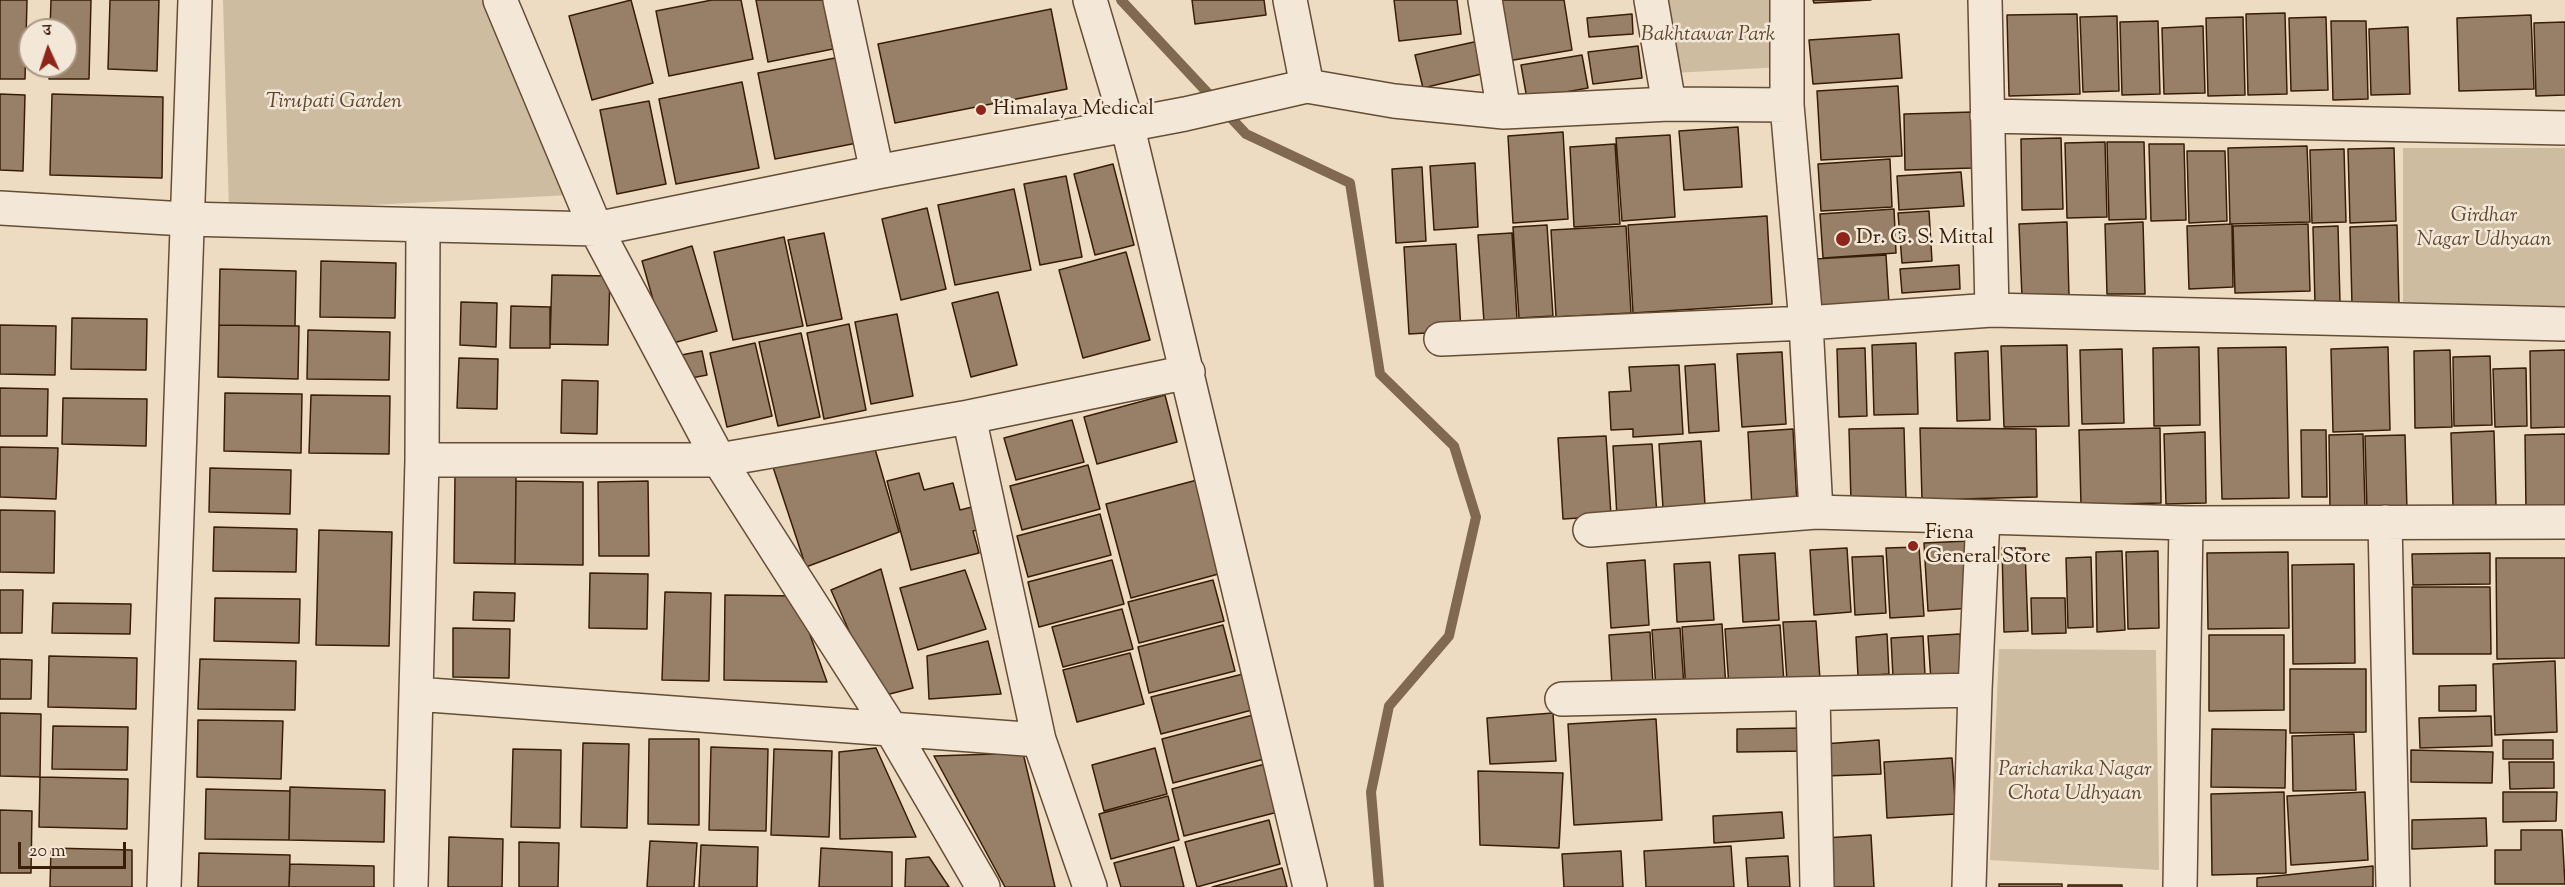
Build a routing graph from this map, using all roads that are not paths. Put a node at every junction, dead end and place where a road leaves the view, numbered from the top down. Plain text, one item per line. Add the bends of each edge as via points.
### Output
1 (195, 0) edge
2 (500, 0) edge
3 (840, 0) edge
4 (1290, 0) edge
5 (1485, 0) edge
6 (1651, 0) edge
7 (1787, 0) edge
8 (1985, 0) edge
9 (1090, 1) edge
10 (1307, 86) junction
11 (1669, 104) junction
12 (1787, 105) junction
13 (1504, 112) junction
14 (1987, 116) junction
15 (1127, 124) junction
16 (2565, 128) edge
17 (877, 172) junction
18 (0, 208) edge
19 (185, 219) junction
20 (423, 226) junction
21 (596, 229) junction
22 (1992, 310) junction
23 (1806, 323) junction
24 (2565, 324) edge
25 (1440, 339) dead end
26 (1188, 372) junction
27 (969, 417) junction
28 (422, 460) junction
29 (719, 460) junction
30 (1816, 512) junction
31 (1983, 518) junction
32 (2385, 522) junction
33 (2565, 522) edge
34 (2186, 523) junction
35 (1590, 530) dead end
36 (1975, 690) junction
37 (416, 694) junction
38 (1813, 694) junction
39 (1562, 699) dead end
40 (891, 729) junction
41 (1039, 740) junction
42 (164, 887) edge
43 (411, 887) edge
44 (983, 887) edge
45 (1090, 887) edge
46 (1310, 887) edge
47 (1816, 887) edge
48 (1970, 887) edge
49 (2180, 887) edge
50 (2393, 887) edge

1 - 19 street
2 - 21 street
3 - 17 street
4 - 10 street
5 - 13 street
6 - 11 street
7 - 12 street
8 - 14 street
9 - 15 street
10 - 13 street via 1394,101
10 - 15 street
11 - 12 street
11 - 13 street
12 - 23 street
14 - 16 street
14 - 22 street
15 - 17 street
15 - 26 street
17 - 21 street
18 - 19 street
19 - 20 street
19 - 42 street
20 - 21 street
20 - 28 street
21 - 29 street
22 - 23 street
22 - 24 street
23 - 25 street
23 - 30 street
26 - 27 street
26 - 46 street
27 - 29 street
27 - 41 street
28 - 29 street
28 - 37 street
29 - 40 street
30 - 31 street
30 - 35 street
31 - 34 street
31 - 36 street
32 - 33 street
32 - 34 street
32 - 50 street
34 - 49 street
36 - 38 street
36 - 48 street
37 - 40 street
37 - 43 street
38 - 39 street
38 - 47 street
40 - 41 street
40 - 44 street
41 - 45 street

